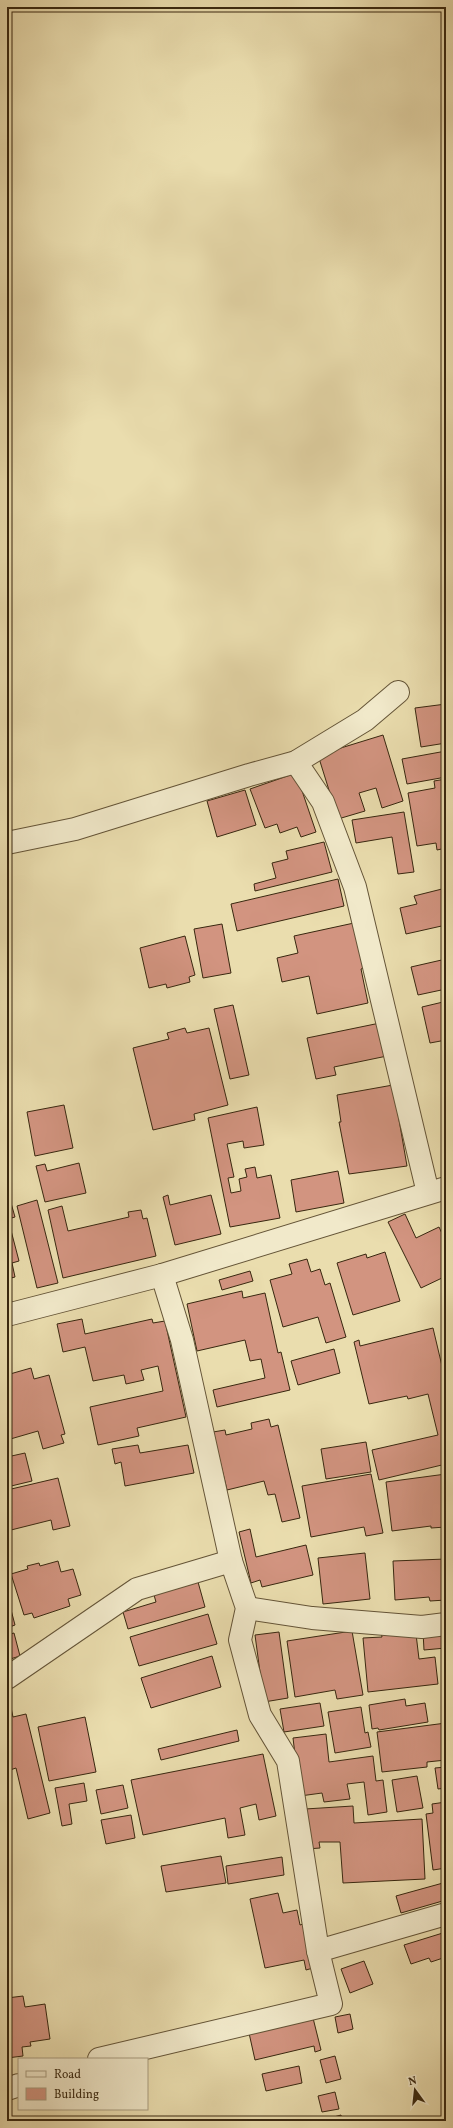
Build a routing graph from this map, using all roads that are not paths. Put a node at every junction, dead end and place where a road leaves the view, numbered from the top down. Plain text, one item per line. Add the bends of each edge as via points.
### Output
1 (398, 692) dead end
2 (296, 762) junction
3 (7, 844) edge
4 (437, 1190) edge
5 (162, 1275) junction
6 (7, 1315) edge
7 (231, 1561) junction
8 (247, 1608) junction
9 (446, 1624) edge
10 (7, 1678) edge
11 (446, 1914) edge
12 (318, 1951) junction
13 (103, 2058) edge
14 (18, 2085) edge
15 (7, 2089) edge

1 - 2 street via 365,720
2 - 3 street via 75,829
2 - 4 street via 323,802 355,887
4 - 5 street
5 - 6 street
5 - 7 street via 182,1340
7 - 8 street
7 - 10 street via 137,1589
8 - 9 street via 351,1622 422,1627
8 - 12 street via 240,1640 260,1715 288,1760
11 - 12 street
12 - 13 street via 331,2004
14 - 15 street

